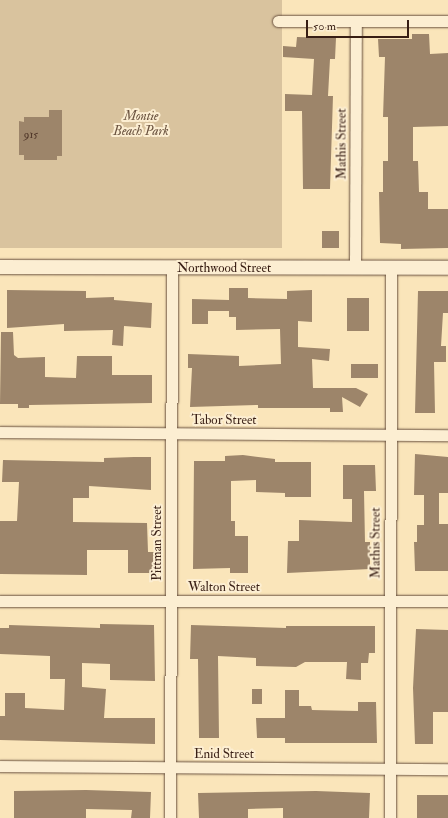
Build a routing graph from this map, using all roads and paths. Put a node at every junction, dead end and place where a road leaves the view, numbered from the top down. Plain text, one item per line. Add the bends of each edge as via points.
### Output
1 (278, 21) dead end
2 (356, 21) junction
3 (448, 21) edge
4 (0, 267) edge
5 (355, 267) junction
6 (172, 268) junction
7 (391, 268) junction
8 (448, 268) edge
9 (0, 432) edge
10 (172, 434) junction
11 (390, 434) junction
12 (448, 435) edge
13 (171, 601) junction
14 (390, 601) junction
15 (448, 601) edge
16 (0, 602) edge
17 (0, 766) edge
18 (170, 768) junction
19 (390, 769) junction
20 (448, 769) edge
21 (170, 818) edge
22 (390, 818) edge

1 - 2 street
2 - 3 street
2 - 5 street, Mathis Street
4 - 6 street, Northwood Street
5 - 6 street, Northwood Street
5 - 7 street, Northwood Street
6 - 10 street, Pittman Street
7 - 8 street, Northwood Street
7 - 11 street, Mathis Street
9 - 10 street, Tabor Street
10 - 11 street, Tabor Street
10 - 13 street, Pittman Street
11 - 12 street, Tabor Street
11 - 14 street, Mathis Street
13 - 14 street, Walton Street
13 - 16 street, Walton Street
13 - 18 street, Pittman Street
14 - 15 street, Walton Street
14 - 19 street, Mathis Street
17 - 18 street, Enid Street
18 - 19 street, Enid Street
18 - 21 street, Pittman Street
19 - 20 street, Enid Street
19 - 22 street, Mathis Street

